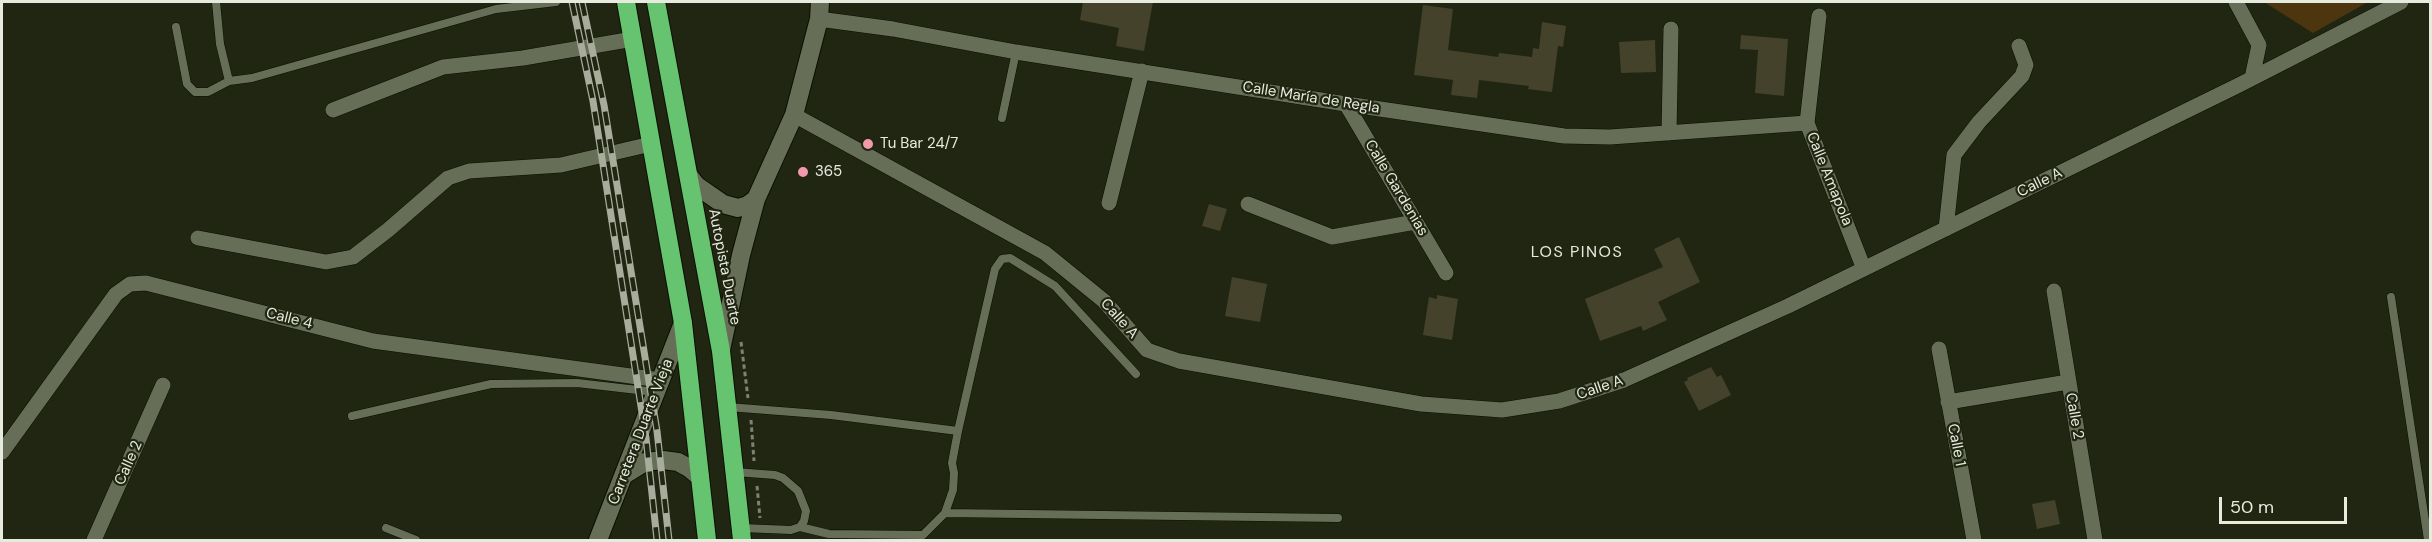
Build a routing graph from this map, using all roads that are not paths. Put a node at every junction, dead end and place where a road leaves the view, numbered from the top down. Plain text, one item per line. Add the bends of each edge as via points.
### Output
1 (216, 2) edge
2 (556, 2) edge
3 (626, 2) edge
4 (656, 2) edge
5 (2236, 2) edge
6 (2401, 2) edge
7 (819, 10) edge
8 (1819, 16) dead end
9 (176, 27) dead end
10 (1671, 29) dead end
11 (633, 39) junction
12 (2019, 46) dead end
13 (1016, 52) junction
14 (1142, 71) junction
15 (2252, 78) junction
16 (229, 81) junction
17 (1346, 104) junction
18 (333, 110) dead end
19 (794, 115) junction
20 (1002, 118) dead end
21 (1807, 123) junction
22 (1669, 133) junction
23 (651, 144) junction
24 (689, 176) junction
25 (756, 199) junction
26 (1108, 203) dead end
27 (1248, 204) dead end
28 (1415, 222) junction
29 (1946, 229) junction
30 (198, 238) dead end
31 (1864, 269) junction
32 (1446, 273) dead end
33 (2054, 291) dead end
34 (2391, 297) dead end
35 (683, 323) junction
36 (1940, 349) dead end
37 (721, 351) junction
38 (1136, 374) dead end
39 (2068, 382) junction
40 (163, 385) dead end
41 (658, 386) junction
42 (1948, 402) junction
43 (727, 407) junction
44 (352, 416) dead end
45 (958, 431) junction
46 (2, 452) edge
47 (735, 472) junction
48 (624, 475) junction
49 (700, 477) junction
50 (945, 513) junction
51 (1338, 518) dead end
52 (800, 527) junction
53 (386, 528) dead end
54 (741, 534) edge
55 (94, 540) edge
56 (416, 540) edge
57 (598, 540) edge
58 (707, 540) edge
59 (1974, 540) edge
60 (2095, 540) edge
61 (2428, 540) edge

1 - 16 lane
2 - 16 lane via 496,9 252,78
3 - 11 highway
4 - 24 highway, Autopista Duarte
5 - 15 street via 2259,45
6 - 15 street, Calle A
7 - 13 street, Calle María de Regla via 893,29
7 - 19 main road
8 - 21 street, Calle Amapola
9 - 16 lane via 187,84 195,92 208,92
10 - 22 street
11 - 18 street via 443,67
11 - 23 highway
12 - 29 street via 2026,65 2022,76 1954,155
13 - 14 street, Calle María de Regla
13 - 20 lane
14 - 17 street, Calle María de Regla
14 - 26 street
15 - 29 street, Calle A
17 - 22 street, Calle María de Regla via 1564,136
17 - 28 street, Calle Gardenias
19 - 25 main road
19 - 31 street, Calle A via 1045,253 1104,301 1147,350 1179,362 1421,404 1502,410 1560,401 1624,380
21 - 22 street, Calle María de Regla
21 - 31 street, Calle Amapola
23 - 30 street via 561,165 469,171 448,178 353,257 326,262
23 - 35 highway
24 - 25 main road via 723,204 738,208
24 - 37 highway, Autopista Duarte
25 - 37 main road
27 - 28 street via 1332,237
28 - 32 street, Calle Gardenias
29 - 31 street, Calle A
33 - 39 street, Calle 2
34 - 61 lane
35 - 41 main road, Carretera Duarte Vieja
35 - 49 highway
36 - 42 street, Calle 1
37 - 43 highway, Autopista Duarte
38 - 45 lane via 1055,286 1010,258 1002,259 995,269
39 - 42 street
39 - 60 street, Calle 2
40 - 55 street, Calle 2
41 - 44 lane via 577,382 491,384
41 - 46 street, Calle 4 via 373,340 147,283 130,284 116,294
41 - 48 main road, Carretera Duarte Vieja
42 - 59 street, Calle 1
43 - 45 lane
43 - 47 highway, Autopista Duarte
45 - 50 lane via 952,463 953,490
47 - 52 lane via 775,475 789,482 804,502 806,511
47 - 54 highway, Autopista Duarte
48 - 49 main road via 645,462 663,460 678,462
48 - 57 main road, Carretera Duarte Vieja
49 - 58 highway
50 - 51 lane
50 - 52 lane via 923,535 829,534
52 - 54 lane
53 - 56 lane

